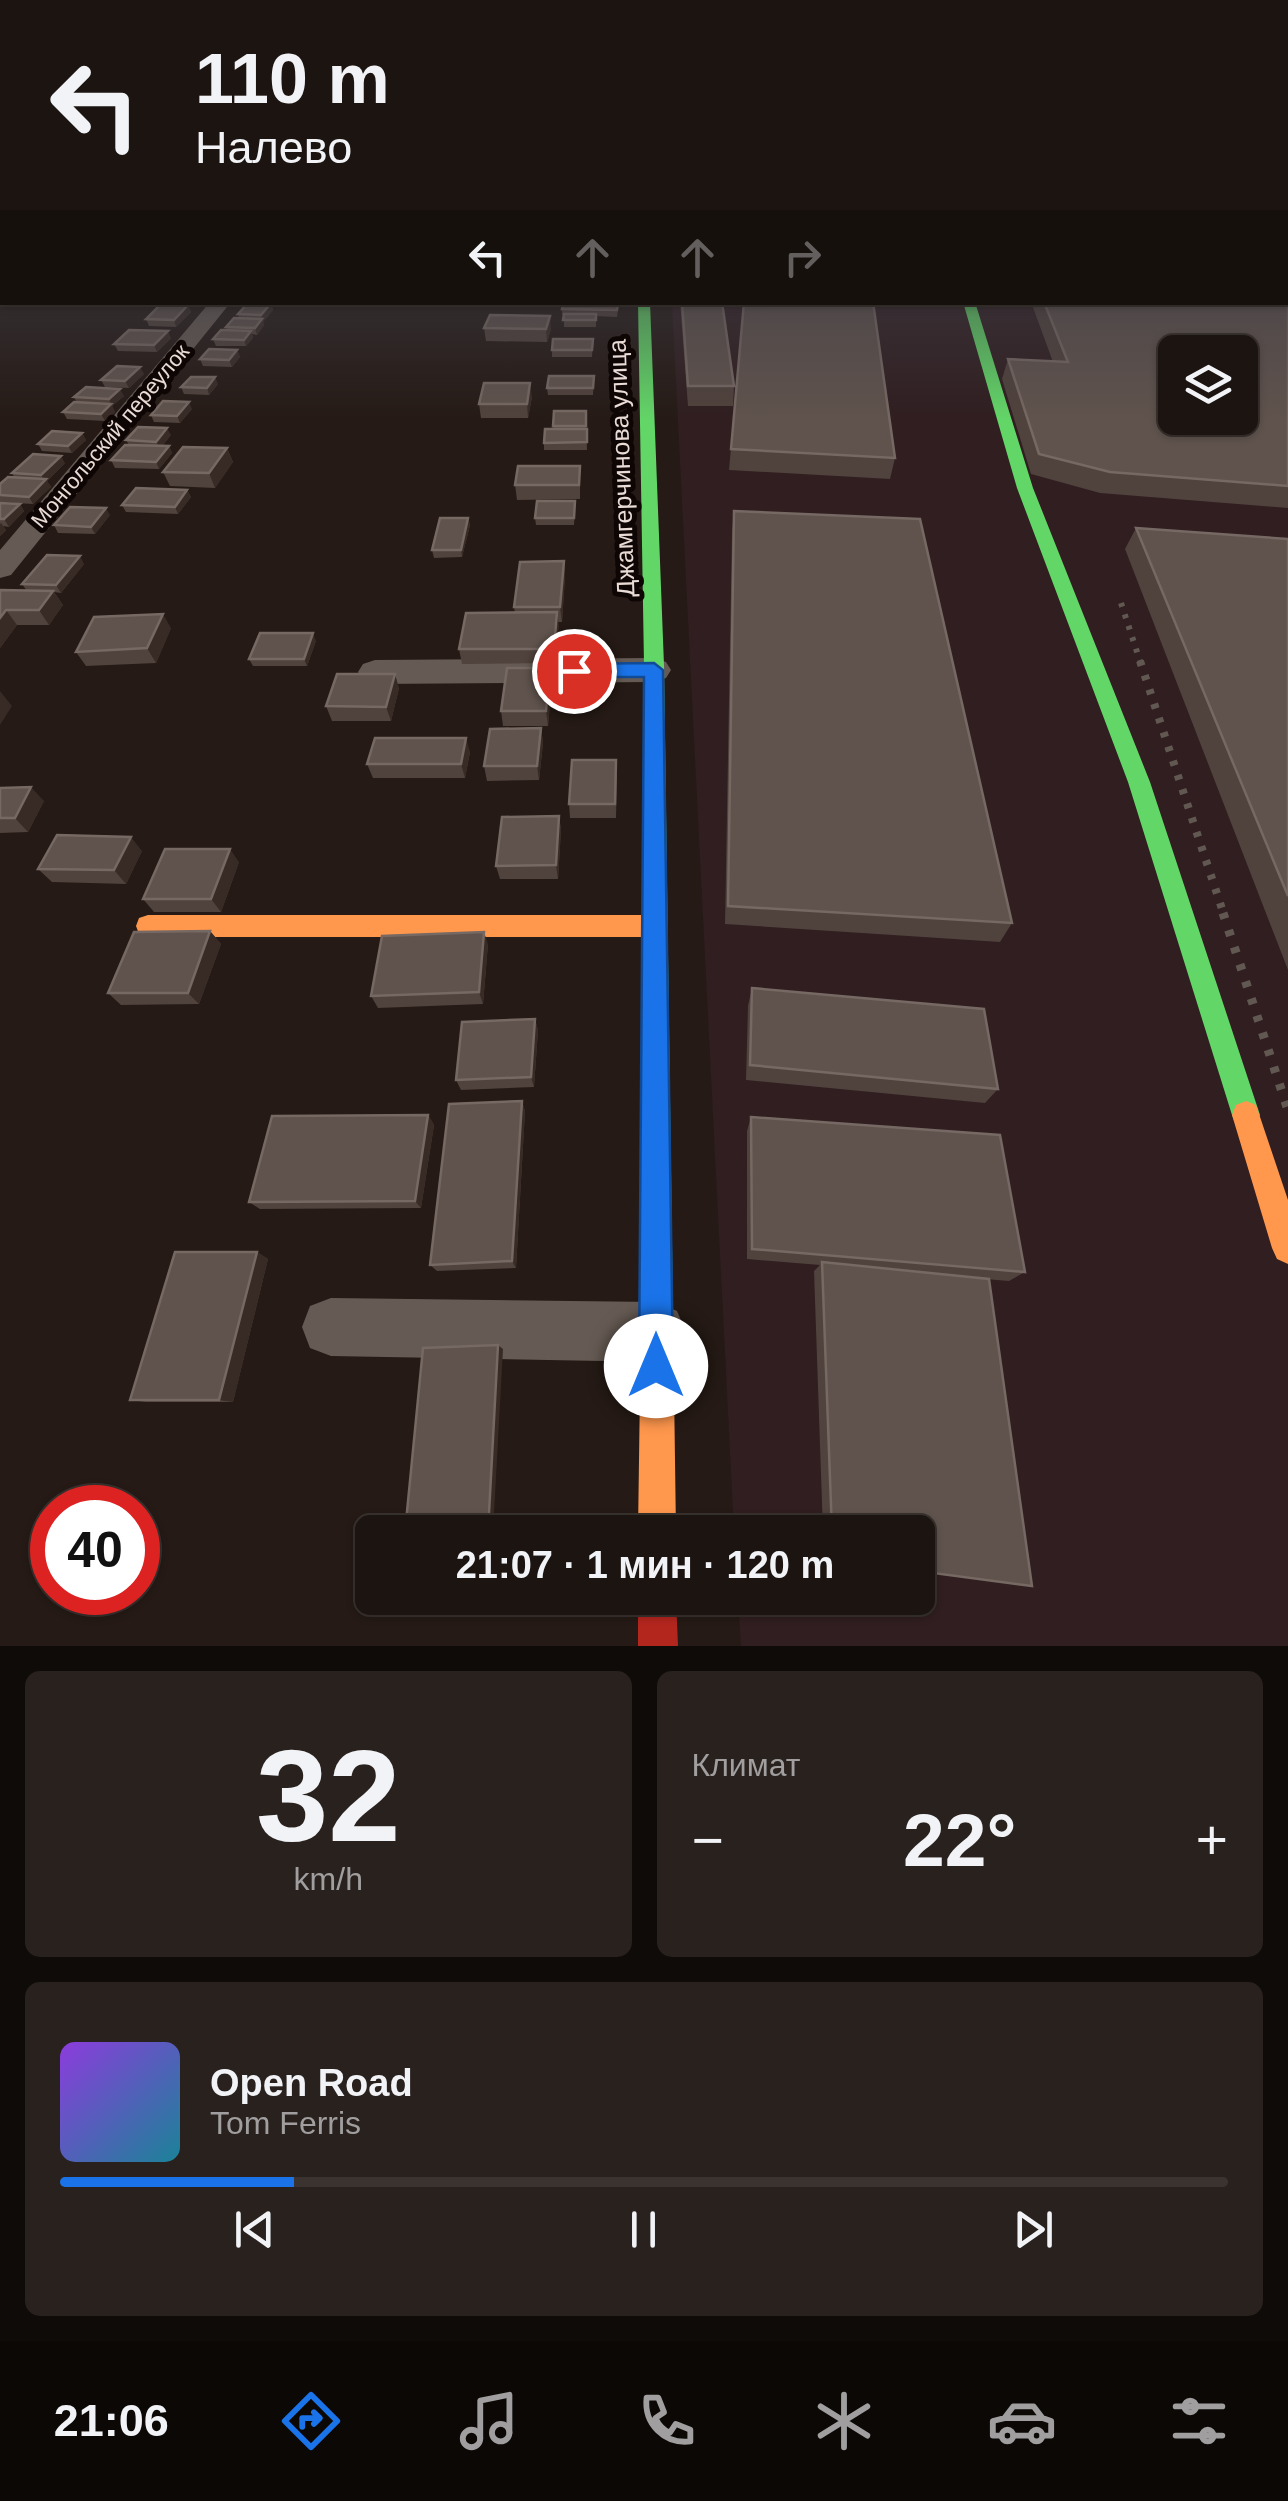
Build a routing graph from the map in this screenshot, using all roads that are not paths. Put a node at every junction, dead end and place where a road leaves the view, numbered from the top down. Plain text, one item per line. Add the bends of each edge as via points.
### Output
1 (218, 305) edge
2 (644, 305) edge
3 (970, 305) edge
4 (0, 569) edge
5 (654, 670) junction
6 (375, 672) edge
7 (148, 926) dead end
8 (655, 926) junction
9 (1288, 1248) edge
10 (331, 1327) dead end
11 (656, 1332) junction
12 (657, 1515) edge
13 (658, 1615) edge
14 (658, 1646) edge

1 - 4 street, Монгольский переулок
2 - 5 street, Джамгерчинова улица
3 - 9 street via 1025,488 1138,782
5 - 6 street
5 - 8 street, Джамгерчинова улица
7 - 8 street
8 - 11 street, Джамгерчинова улица
10 - 11 street
11 - 12 street, Джамгерчинова улица
13 - 14 street

